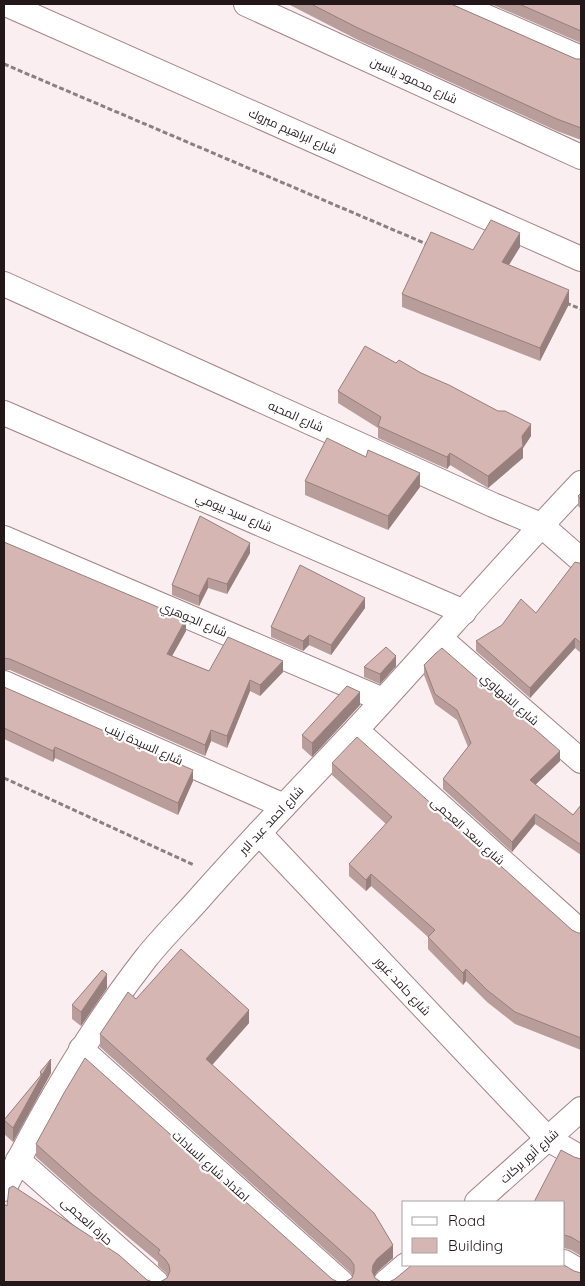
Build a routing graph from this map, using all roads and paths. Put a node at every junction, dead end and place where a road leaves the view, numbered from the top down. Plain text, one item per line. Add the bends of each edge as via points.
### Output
1 (6, 4) edge
2 (246, 4) edge
3 (457, 4) edge
4 (581, 58) edge
5 (4, 64) edge
6 (581, 157) edge
7 (431, 246) edge
8 (581, 259) edge
9 (4, 284) edge
10 (565, 303) edge
11 (581, 309) edge
12 (4, 413) edge
13 (581, 483) edge
14 (541, 525) junction
15 (4, 538) edge
16 (581, 560) edge
17 (464, 612) junction
18 (440, 638) junction
19 (4, 683) edge
20 (383, 700) junction
21 (356, 730) junction
22 (581, 761) edge
23 (4, 778) edge
24 (284, 806) junction
25 (259, 833) junction
26 (218, 876) junction
27 (581, 932) edge
28 (81, 1049) junction
29 (581, 1109) edge
30 (548, 1139) junction
31 (581, 1158) edge
32 (18, 1160) junction
33 (4, 1189) edge
34 (477, 1201) edge
35 (565, 1263) edge
36 (405, 1266) edge
37 (581, 1272) edge
38 (156, 1282) edge
39 (341, 1282) edge
40 (386, 1282) edge

1 - 8 street, شارع ابراهيم مبروك
2 - 6 street, شارع محمود ياسين
3 - 4 street
5 - 7 path
9 - 14 street, شارع المحبه
10 - 11 path
12 - 17 street, شارع سيد بيومي
13 - 14 street, شارع احمد عبد البر
14 - 16 street, شارع المحبه
14 - 17 street, شارع احمد عبد البر
15 - 20 street, شارع الجوهري
17 - 18 street, شارع احمد عبد البر
18 - 20 street, شارع احمد عبد البر
18 - 22 street, شارع الشهاوي
19 - 24 street, شارع السيدة زينب
20 - 21 street, شارع احمد عبد البر
21 - 24 street, شارع احمد عبد البر
21 - 27 street, شارع سعد العجمى
23 - 26 path
24 - 25 street, شارع احمد عبد البر
25 - 26 street, شارع احمد عبد البر
25 - 30 street, شارع حامد غبور
26 - 28 street, شارع احمد عبد البر via 147,957
28 - 32 street, شارع احمد عبد البر
28 - 39 street, امتداد شارع السادات
29 - 30 street, شارع أنور بركات
30 - 31 street, شارع حامد غبور
30 - 34 street, شارع أنور بركات
32 - 33 street, شارع احمد عبد البر
32 - 38 street, حارة العجمى
35 - 37 street
36 - 40 street

